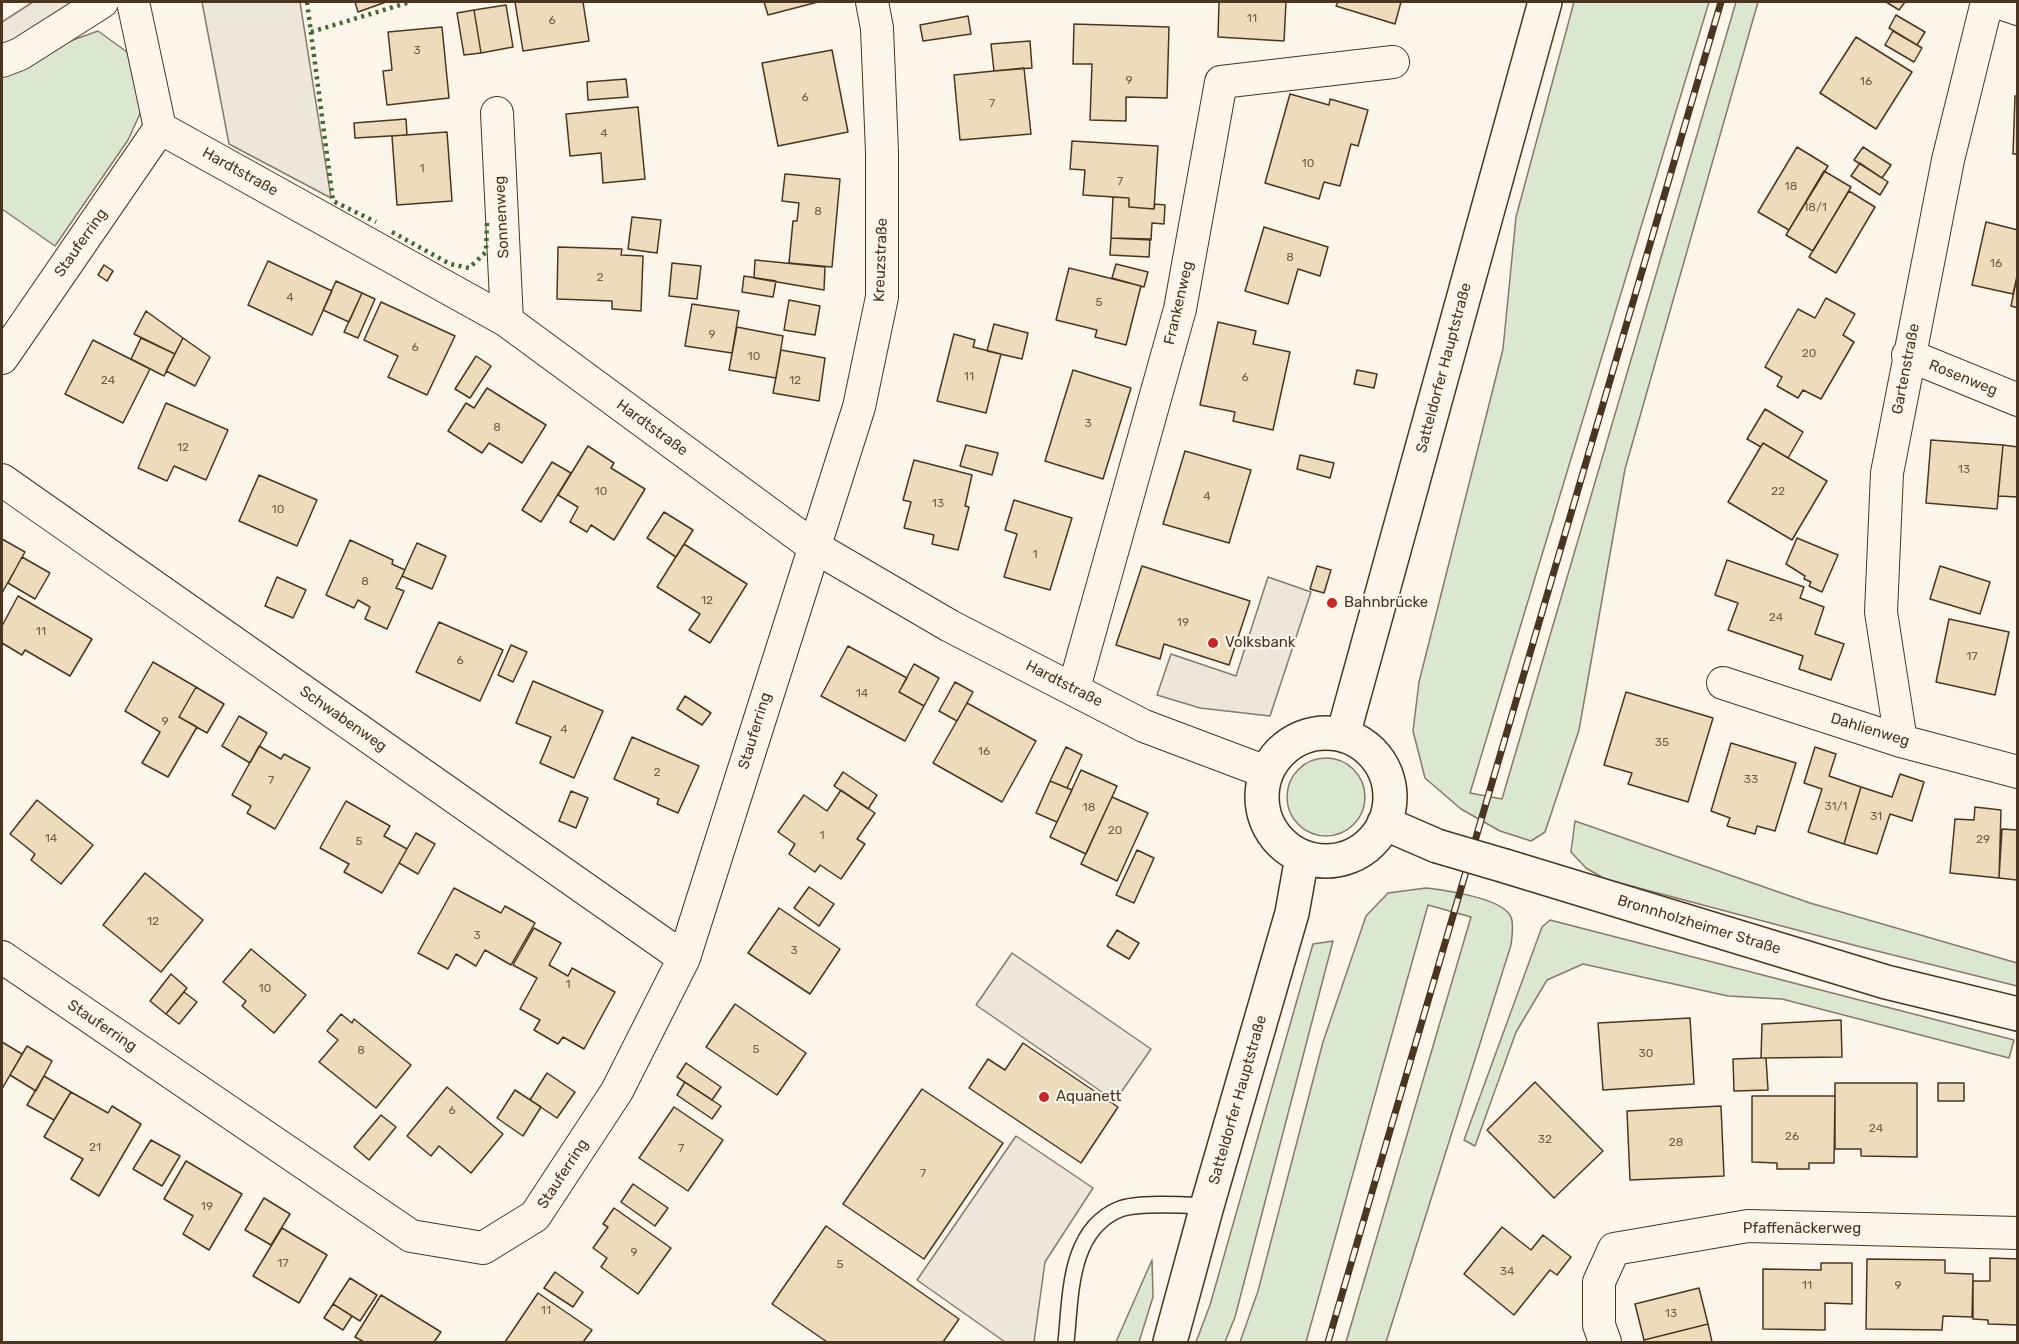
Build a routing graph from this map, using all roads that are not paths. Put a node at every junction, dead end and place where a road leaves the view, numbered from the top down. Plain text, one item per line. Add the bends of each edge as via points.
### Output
1 (102, 2) edge
2 (133, 2) edge
3 (872, 2) edge
4 (1545, 2) edge
5 (1987, 2) edge
6 (1997, 2) edge
7 (2018, 9) edge
8 (2, 61) edge
9 (1393, 62) dead end
10 (497, 113) dead end
11 (160, 128) junction
12 (507, 321) junction
13 (1908, 355) junction
14 (2, 358) edge
15 (2018, 399) edge
16 (2, 480) edge
17 (813, 546) junction
18 (1723, 683) dead end
19 (1074, 688) junction
20 (1343, 735) junction
21 (1901, 741) junction
22 (1266, 772) junction
23 (2018, 772) edge
24 (1384, 823) junction
25 (1302, 857) junction
26 (2, 957) edge
27 (684, 958) junction
28 (2018, 1014) edge
29 (1207, 1206) junction
30 (2018, 1233) edge
31 (1066, 1342) edge
32 (1170, 1342) edge
33 (1605, 1342) edge

1 - 8 street via 20,54
2 - 11 street
3 - 17 street, Kreuzstraße via 877,28 882,153 882,297 859,407
4 - 20 street, Satteldorfer Hauptstraße
5 - 13 street, Gartenstraße via 1948,160
6 - 7 street
9 - 19 street, Frankenweg via 1221,82 1180,309
10 - 12 street, Sonnenweg
11 - 12 street, Hardtstraße
11 - 14 street, Stauferring
12 - 17 street, Hardtstraße
13 - 15 street, Rosenweg
13 - 21 street, Gartenstraße via 1887,473 1881,612
16 - 27 street, Schwabenweg
17 - 19 street, Hardtstraße via 950,626
17 - 27 street, Stauferring
18 - 21 street, Dahlienweg
19 - 22 street, Hardtstraße via 1144,726
20 - 22 street via 1324,732 1304,736 1287,746
20 - 24 street via 1362,744 1377,758 1387,776 1390,796
21 - 23 street, Dahlienweg
22 - 25 street via 1261,797 1264,816 1272,834
24 - 25 street via 1362,850 1344,859 1323,862
24 - 28 street, Bronnholzheimer Straße, bridge via 1437,846 1886,982
25 - 29 street, Satteldorfer Hauptstraße via 1292,913
26 - 27 street, Stauferring via 411,1236 483,1248 535,1216 617,1091
29 - 31 lane via 1120,1209 1091,1230 1074,1267
29 - 32 street, Satteldorfer Hauptstraße
30 - 33 street, Pfaffenäckerweg via 1748,1226 1614,1249 1599,1282 1599,1325

